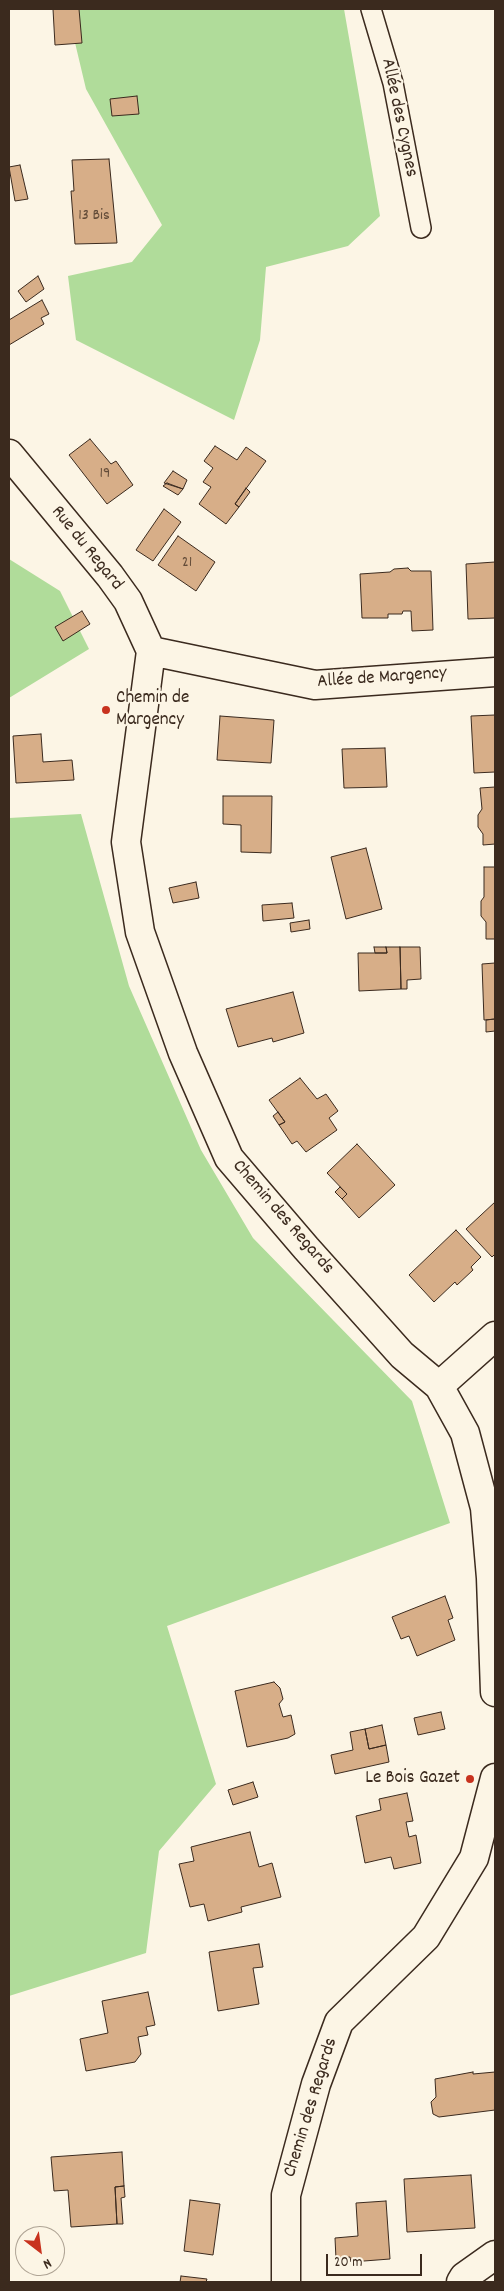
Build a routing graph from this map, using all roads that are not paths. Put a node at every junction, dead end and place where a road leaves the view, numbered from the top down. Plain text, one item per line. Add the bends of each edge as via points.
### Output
1 (371, 9) edge
2 (421, 228) dead end
3 (9, 454) edge
4 (151, 651) junction
5 (495, 672) edge
6 (495, 1336) edge
7 (439, 1386) junction
8 (495, 1692) edge
9 (495, 1778) edge
10 (495, 2255) edge
11 (286, 2282) edge
12 (461, 2282) edge

1 - 2 lane, Allée des Cygnes via 393,83
3 - 4 street, Rue du Regard via 123,595
4 - 5 street, Allée de Margency via 315,685
4 - 7 street, Chemin des Regards via 126,842 140,932 183,1053 229,1158 402,1355
6 - 7 street
7 - 8 street, Chemin des Regards via 465,1434 485,1508
9 - 11 street, Chemin des Regards via 474,1858 426,1937 339,2022 316,2084 286,2195
10 - 12 street

